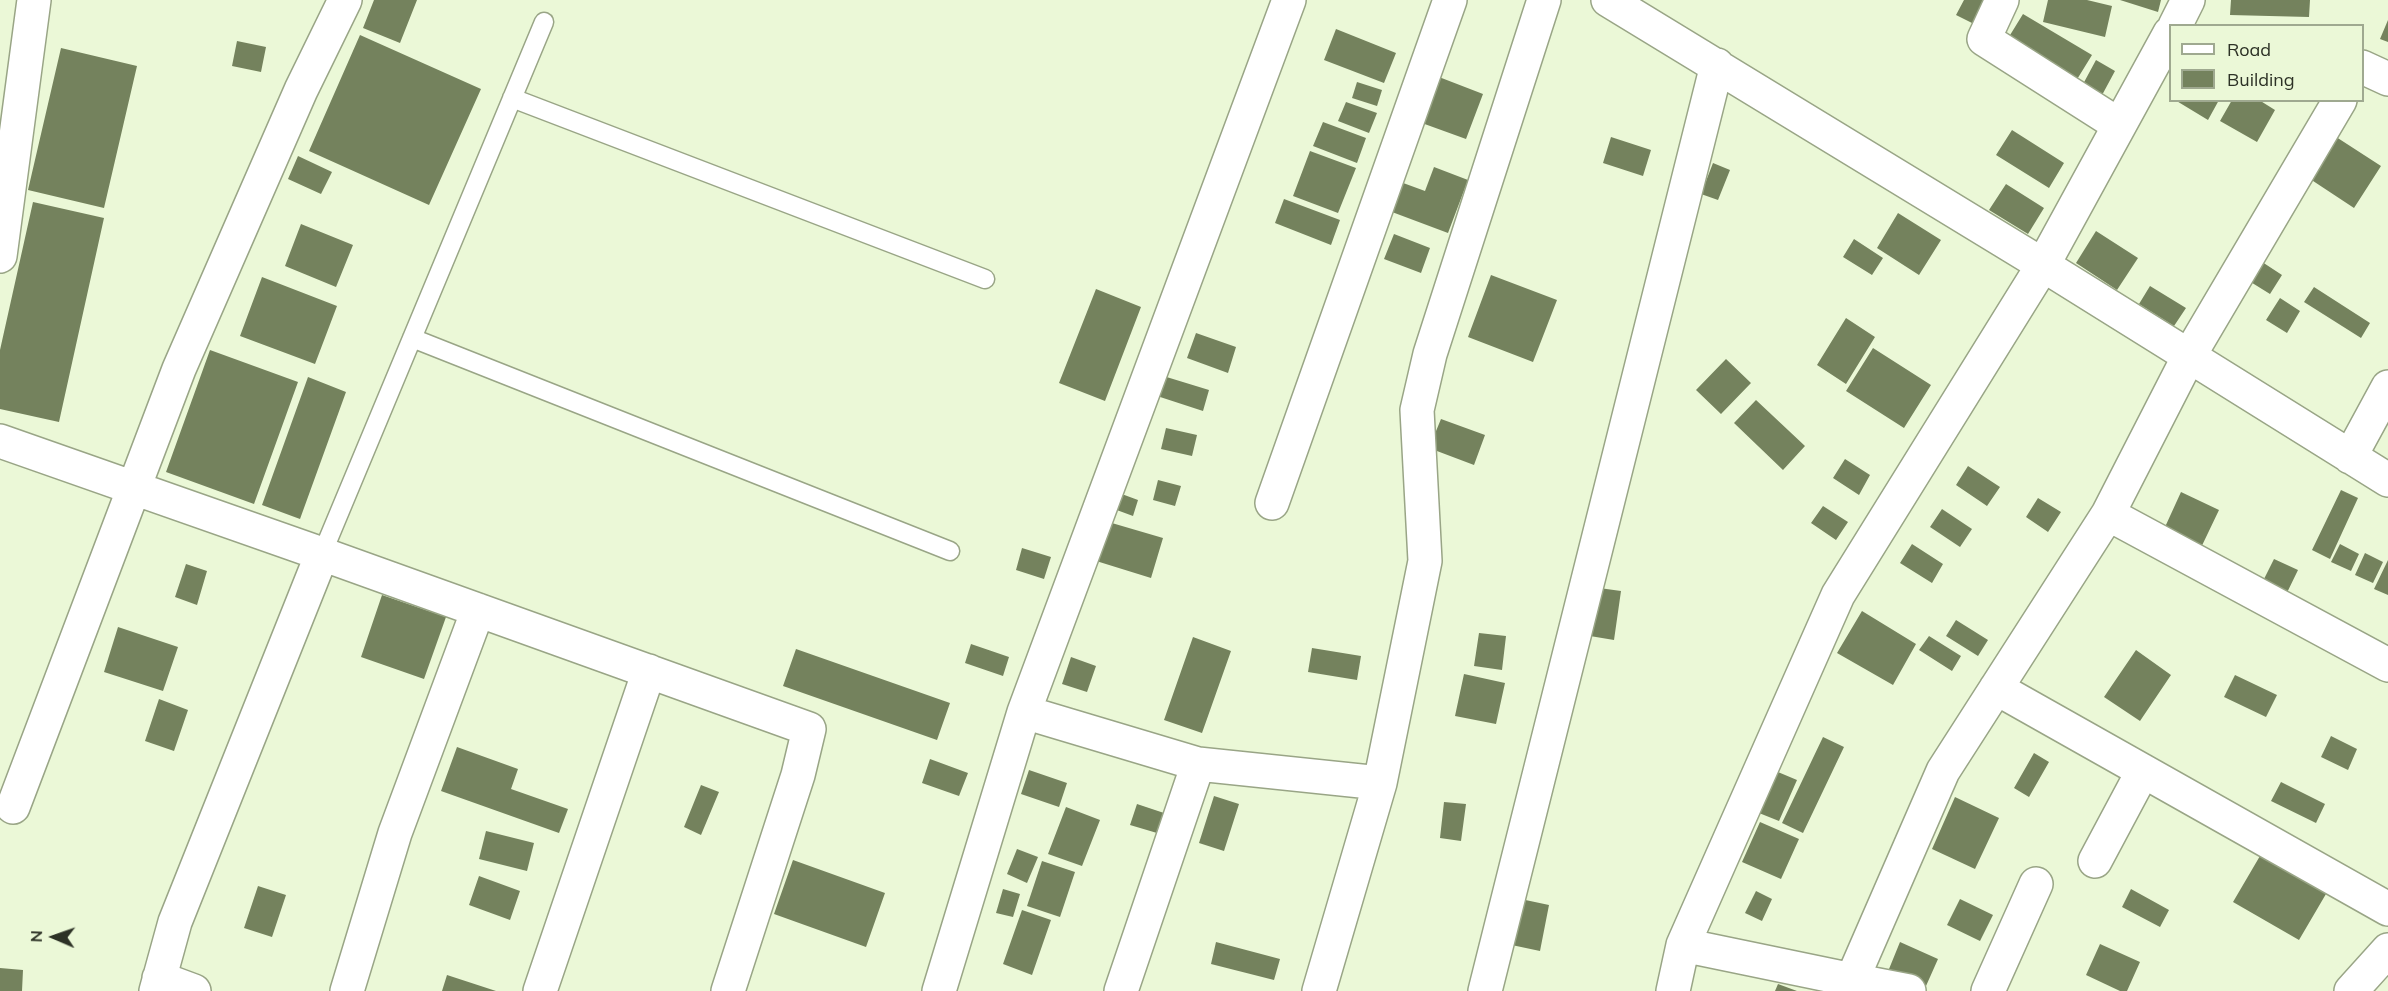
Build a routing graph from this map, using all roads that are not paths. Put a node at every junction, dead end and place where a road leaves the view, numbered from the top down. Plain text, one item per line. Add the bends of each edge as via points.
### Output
1 (34, 0) edge
2 (345, 0) edge
3 (1289, 0) edge
4 (1450, 0) edge
5 (1544, 0) edge
6 (1608, 0) edge
7 (2002, 0) edge
8 (2188, 0) edge
9 (544, 22) dead end
10 (2176, 24) edge
11 (2169, 35) edge
12 (1717, 65) junction
13 (2364, 68) edge
14 (2388, 79) edge
15 (512, 98) junction
16 (2339, 102) edge
17 (2119, 125) junction
18 (0, 256) edge
19 (2043, 265) junction
20 (985, 279) dead end
21 (412, 338) junction
22 (2189, 356) junction
23 (2388, 387) edge
24 (0, 441) edge
25 (2350, 457) junction
26 (2388, 480) edge
27 (135, 487) junction
28 (1272, 503) dead end
29 (2108, 514) junction
30 (950, 551) dead end
31 (322, 554) junction
32 (478, 610) junction
33 (2388, 664) edge
34 (649, 671) junction
35 (1996, 688) junction
36 (1024, 712) junction
37 (1198, 764) junction
38 (2143, 771) junction
39 (1380, 783) junction
40 (13, 807) dead end
41 (2095, 861) dead end
42 (2036, 884) dead end
43 (2388, 909) edge
44 (1683, 945) junction
45 (2388, 950) edge
46 (158, 984) edge
47 (1850, 986) edge
48 (194, 991) edge
49 (347, 991) edge
50 (540, 991) edge
51 (728, 991) edge
52 (939, 991) edge
53 (1121, 991) edge
54 (1319, 991) edge
55 (1485, 991) edge
56 (1673, 991) edge
57 (1909, 991) edge
58 (1988, 991) edge
59 (2350, 991) edge

1 - 18 street
2 - 27 street via 296,101 183,358
3 - 36 street
4 - 28 street
5 - 39 street via 1430,354 1417,410 1425,561
6 - 12 street
7 - 17 street via 1984,39
8 - 10 street
9 - 15 lane
11 - 17 street
12 - 19 street
12 - 55 street
13 - 14 street
15 - 20 lane
15 - 21 lane
16 - 22 street
17 - 19 street
19 - 22 street
19 - 44 street via 1838,595
21 - 30 lane
21 - 31 lane
22 - 25 street
22 - 29 street
23 - 25 street
24 - 27 street
25 - 26 street
27 - 31 street
27 - 40 street
29 - 33 street
29 - 35 street
31 - 32 street
31 - 46 street via 176,922
32 - 34 street
32 - 49 street via 395,833
34 - 50 street
34 - 51 street via 809,729 798,775
35 - 38 street
35 - 47 street via 1943,771
36 - 37 street
36 - 52 street
37 - 39 street
37 - 53 street
38 - 41 street
38 - 43 street
39 - 54 street
42 - 58 street
44 - 47 street
44 - 56 street
45 - 59 street
46 - 48 street
47 - 57 street

